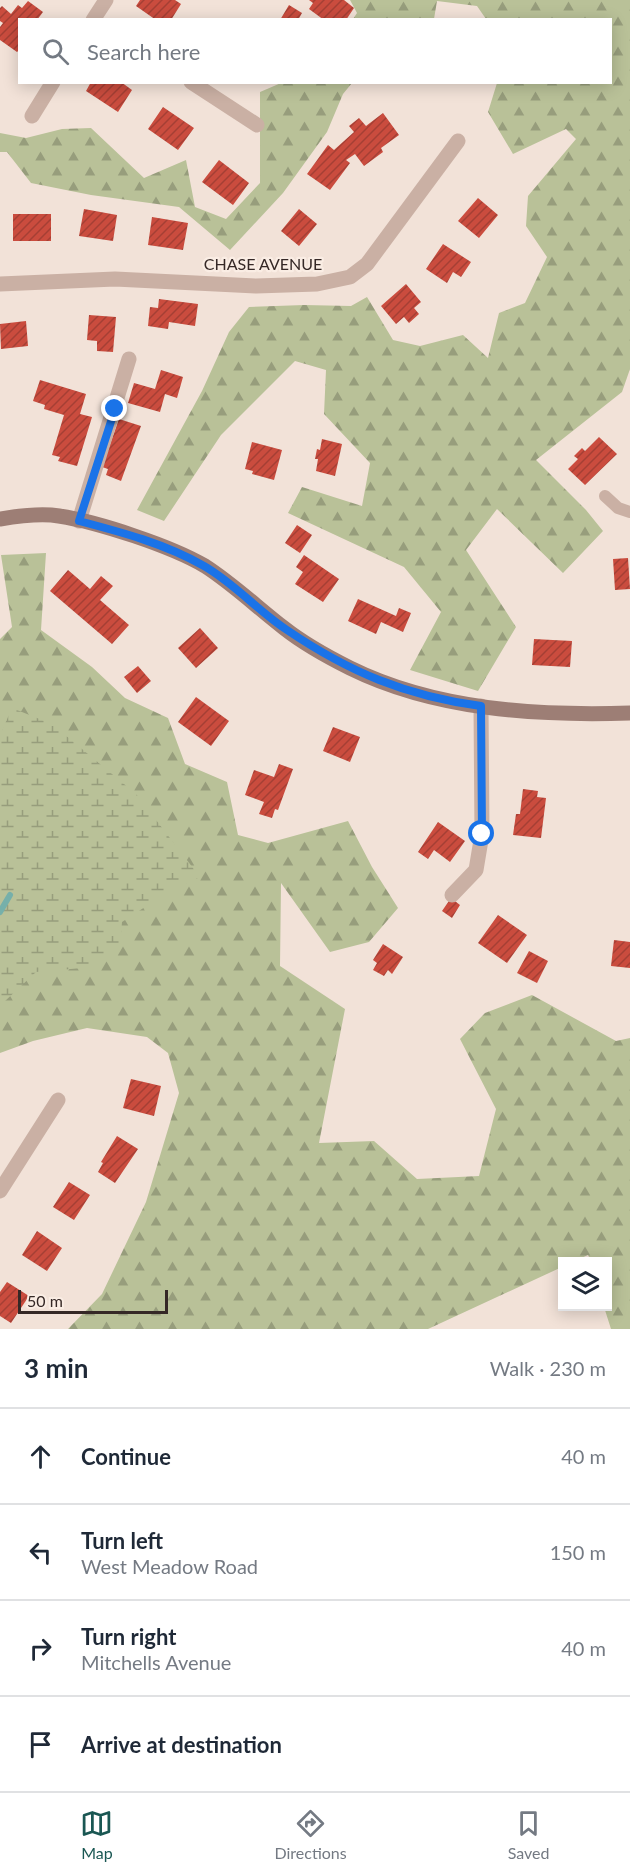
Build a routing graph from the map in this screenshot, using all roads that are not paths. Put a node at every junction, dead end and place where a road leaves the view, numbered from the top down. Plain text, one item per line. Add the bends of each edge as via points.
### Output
1 (106, 0) edge
2 (94, 18) edge
3 (52, 84) edge
4 (193, 84) edge
5 (32, 116) dead end
6 (257, 126) dead end
7 (458, 141) dead end
8 (0, 284) edge
9 (129, 359) dead end
10 (605, 496) dead end
11 (630, 512) edge
12 (0, 519) edge
13 (79, 521) junction
14 (481, 706) junction
15 (630, 713) edge
16 (452, 895) dead end
17 (58, 1100) dead end
18 (0, 1191) edge

1 - 2 street
3 - 5 street
4 - 6 street
7 - 8 street, CHASE AVENUE via 374,256 359,271 338,281 288,286 115,279
9 - 13 street
10 - 11 lane via 618,508
12 - 13 street via 58,516
13 - 14 street via 169,549 204,566 286,630 349,668 397,688 447,702
14 - 15 street via 580,714
14 - 16 street via 482,834 476,870
17 - 18 street

